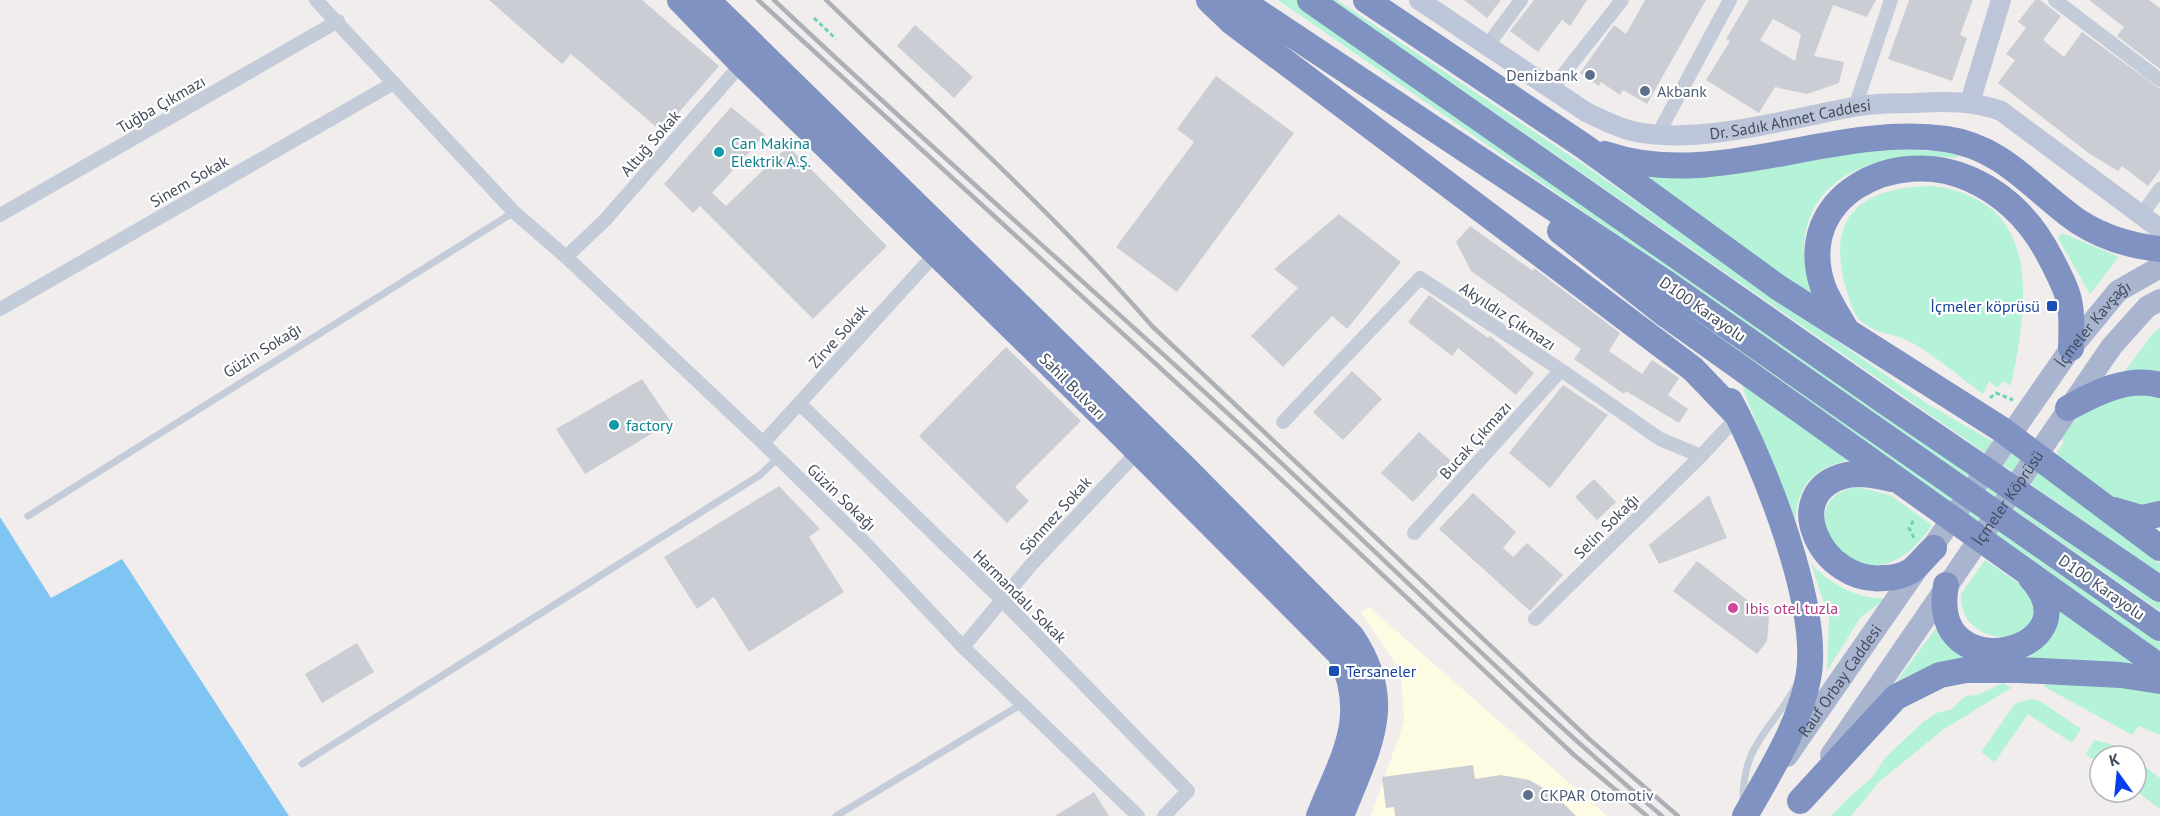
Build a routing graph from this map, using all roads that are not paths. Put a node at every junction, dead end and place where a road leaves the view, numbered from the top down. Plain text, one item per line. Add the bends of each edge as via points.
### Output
1 (316, 0) edge
2 (680, 0) edge
3 (707, 0) edge
4 (1209, 0) edge
5 (1240, 0) edge
6 (1310, 0) edge
7 (1419, 0) edge
8 (1521, 0) edge
9 (1622, 0) edge
10 (1730, 0) edge
11 (1891, 0) edge
12 (2001, 0) edge
13 (2055, 0) edge
14 (1374, 4) edge
15 (338, 21) junction
16 (1487, 46) junction
17 (748, 56) junction
18 (2160, 80) edge
19 (394, 82) junction
20 (1551, 90) junction
21 (1970, 102) junction
22 (1855, 107) junction
23 (1400, 108) junction
24 (1658, 134) junction
25 (1585, 147) junction
26 (2160, 189) edge
27 (514, 212) junction
28 (0, 215) edge
29 (2141, 216) junction
30 (2160, 229) edge
31 (2160, 249) edge
32 (937, 252) junction
33 (566, 257) junction
34 (2160, 267) edge
35 (2160, 300) edge
36 (0, 309) edge
37 (1665, 314) junction
38 (1848, 334) junction
39 (2071, 348) junction
40 (1561, 370) junction
41 (2160, 385) edge
42 (2028, 400) joint
43 (799, 403) junction
44 (2068, 408) junction
45 (1738, 416) junction
46 (1283, 422) dead end
47 (763, 443) junction
48 (1137, 450) junction
49 (1701, 456) junction
50 (778, 459) junction
51 (1184, 467) junction
52 (1898, 480) junction
53 (2105, 508) junction
54 (2160, 514) edge
55 (28, 516) dead end
56 (1414, 533) dead end
57 (1926, 546) junction
58 (2160, 548) edge
59 (2019, 568) junction
60 (1946, 585) junction
61 (2160, 589) edge
62 (1002, 600) junction
63 (1535, 620) dead end
64 (2160, 628) edge
65 (963, 647) junction
66 (2160, 667) edge
67 (2160, 681) edge
68 (1022, 704) junction
69 (302, 764) dead end
70 (1794, 809) edge
71 (836, 816) edge
72 (1138, 816) edge
73 (1164, 816) edge
74 (1319, 816) edge
75 (1341, 816) edge
76 (1744, 816) edge

1 - 15 street, Güzin Sokağı
2 - 17 highway, Sahil Bulvarı
3 - 17 highway, Sahil Bulvarı
4 - 45 highway via 1232,22 1685,363
5 - 23 highway, D100 Karayolu
6 - 61 highway, D100 Karayolu
7 - 16 main road, Dr. Sadık Ahmet Caddesi
8 - 16 street
9 - 20 street
10 - 24 street
11 - 22 street
12 - 21 main road
13 - 18 street
14 - 25 highway
15 - 19 street, Güzin Sokağı
15 - 28 street, Tuğba Çıkmazı
16 - 20 main road, Dr. Sadık Ahmet Caddesi
17 - 32 highway, Sahil Bulvarı
17 - 33 street, Altuğ Sokak via 605,220
17 - 51 highway, Sahil Bulvarı
19 - 27 street, Güzin Sokağı
19 - 36 street, Sinem Sokak
20 - 24 main road, Dr. Sadık Ahmet Caddesi via 1614,126
21 - 22 main road, Dr. Sadık Ahmet Caddesi
21 - 29 main road, Dr. Sadık Ahmet Caddesi via 2001,111
22 - 24 main road, Dr. Sadık Ahmet Caddesi via 1740,130
23 - 37 highway
23 - 64 highway, D100 Karayolu via 1663,281
25 - 31 highway via 1638,164 1691,167 1859,141 1923,136 1949,139 2001,159 2078,221 2106,237 2136,247
25 - 38 highway
26 - 29 street
27 - 33 street, Güzin Sokağı
27 - 55 lane, Güzin Sokağı
29 - 30 main road, Dr. Sadık Ahmet Caddesi
32 - 43 street, Zirve Sokak
32 - 48 highway, Sahil Bulvarı
33 - 47 street, Güzin Sokağı
34 - 39 main road, İçmeler Kavşağı via 2118,291
35 - 44 main road, İçmeler Kavşağı via 2147,307 2124,332
37 - 45 highway via 1715,376
37 - 52 highway
38 - 39 highway via 1830,302 1820,273 1822,227 1837,202 1860,182 1895,170 1927,168 1969,178 2024,217 2045,246 2070,295
38 - 53 highway via 2001,429
39 - 42 main road, İçmeler Kavşağı
40 - 46 street, Akyıldız Çıkmazı via 1420,278
40 - 49 street, Akyıldız Çıkmazı via 1660,439
40 - 56 street, Bucak Çıkmazı
41 - 44 highway via 2125,384
42 - 57 main road, İçmeler Köprüsü
43 - 47 street, Zirve Sokak
43 - 62 street, Harmandalı Sokak
44 - 60 main road, İçmeler Köprüsü
45 - 49 street
45 - 76 highway via 1767,484 1809,621 1809,678 1799,711
47 - 50 street, Güzin Sokağı
48 - 51 street via 1153,445
48 - 62 street, Sönmez Sokak
48 - 74 highway, Sahil Bulvarı via 1340,654 1355,702 1354,726
49 - 63 street, Selin Sokağı
50 - 65 street, Güzin Sokağı via 865,543
50 - 69 lane via 760,475
51 - 75 highway, Sahil Bulvarı via 1329,612 1367,659 1374,682 1373,733
52 - 57 highway via 1859,474 1830,482 1818,495 1812,511 1817,542 1836,565 1855,575 1878,579 1911,571
52 - 59 highway
53 - 54 highway via 2141,518
53 - 58 highway
57 - 76 main road, Rauf Orbay Caddesi
59 - 60 highway via 2038,587 2046,616 2033,640 2006,651 1972,646 1952,630 1942,606
59 - 66 highway
60 - 70 main road, Rauf Orbay Caddesi
62 - 65 street, Sönmez Sokak
62 - 73 street, Harmandalı Sokak via 1188,791
65 - 68 street, Güzin Sokağı
67 - 70 highway via 2019,670 1966,670 1940,675 1896,697
68 - 71 lane
68 - 72 street, Güzin Sokağı

